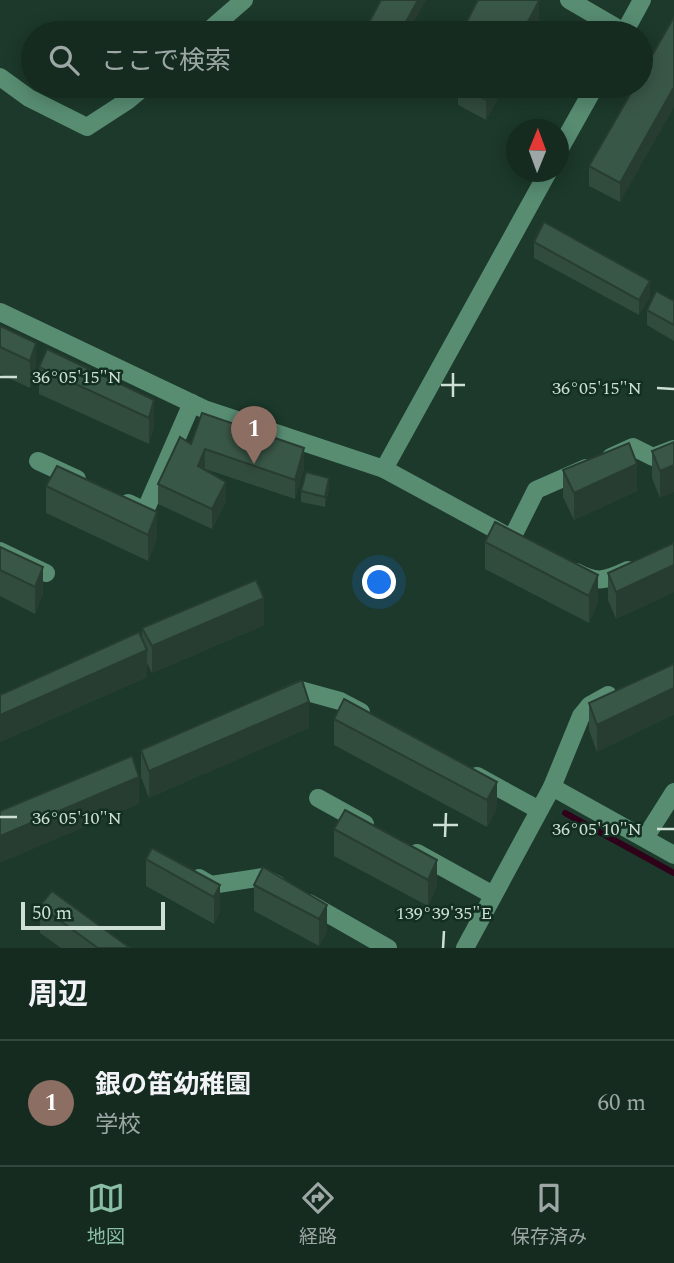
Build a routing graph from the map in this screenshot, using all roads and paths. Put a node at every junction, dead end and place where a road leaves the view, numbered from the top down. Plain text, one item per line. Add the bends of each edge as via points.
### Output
1 (244, 0) edge
2 (569, 0) edge
3 (642, 0) edge
4 (219, 21) edge
5 (604, 21) edge
6 (631, 21) edge
7 (0, 77) edge
8 (21, 92) edge
9 (29, 98) edge
10 (131, 98) edge
11 (588, 98) edge
12 (569, 132) edge
13 (542, 182) edge
14 (0, 312) edge
15 (192, 403) junction
16 (674, 449) edge
17 (38, 461) dead end
18 (384, 469) junction
19 (0, 551) edge
20 (649, 561) edge
21 (558, 563) edge
22 (46, 573) dead end
23 (629, 686) edge
24 (275, 700) edge
25 (375, 720) edge
26 (457, 765) edge
27 (552, 787) junction
28 (674, 792) edge
29 (318, 798) dead end
30 (539, 810) junction
31 (376, 831) edge
32 (645, 838) junction
33 (400, 844) edge
34 (674, 855) edge
35 (180, 868) edge
36 (493, 895) junction
37 (388, 948) edge
38 (465, 948) edge

1 - 4 street
2 - 5 street
3 - 6 street
7 - 8 street
9 - 10 street via 87,127
11 - 12 street
13 - 18 street
14 - 15 street
15 - 17 street via 145,511
15 - 18 street
16 - 18 street via 653,457 633,447 536,489 518,541
19 - 22 street
20 - 21 street via 605,580 588,578
23 - 27 street via 590,705 581,716
24 - 25 street via 300,690 340,701
26 - 30 street
27 - 30 street
27 - 32 street
28 - 32 street
29 - 31 street
30 - 36 street
32 - 34 street
33 - 36 street
35 - 37 street via 211,885 263,877
36 - 38 street

